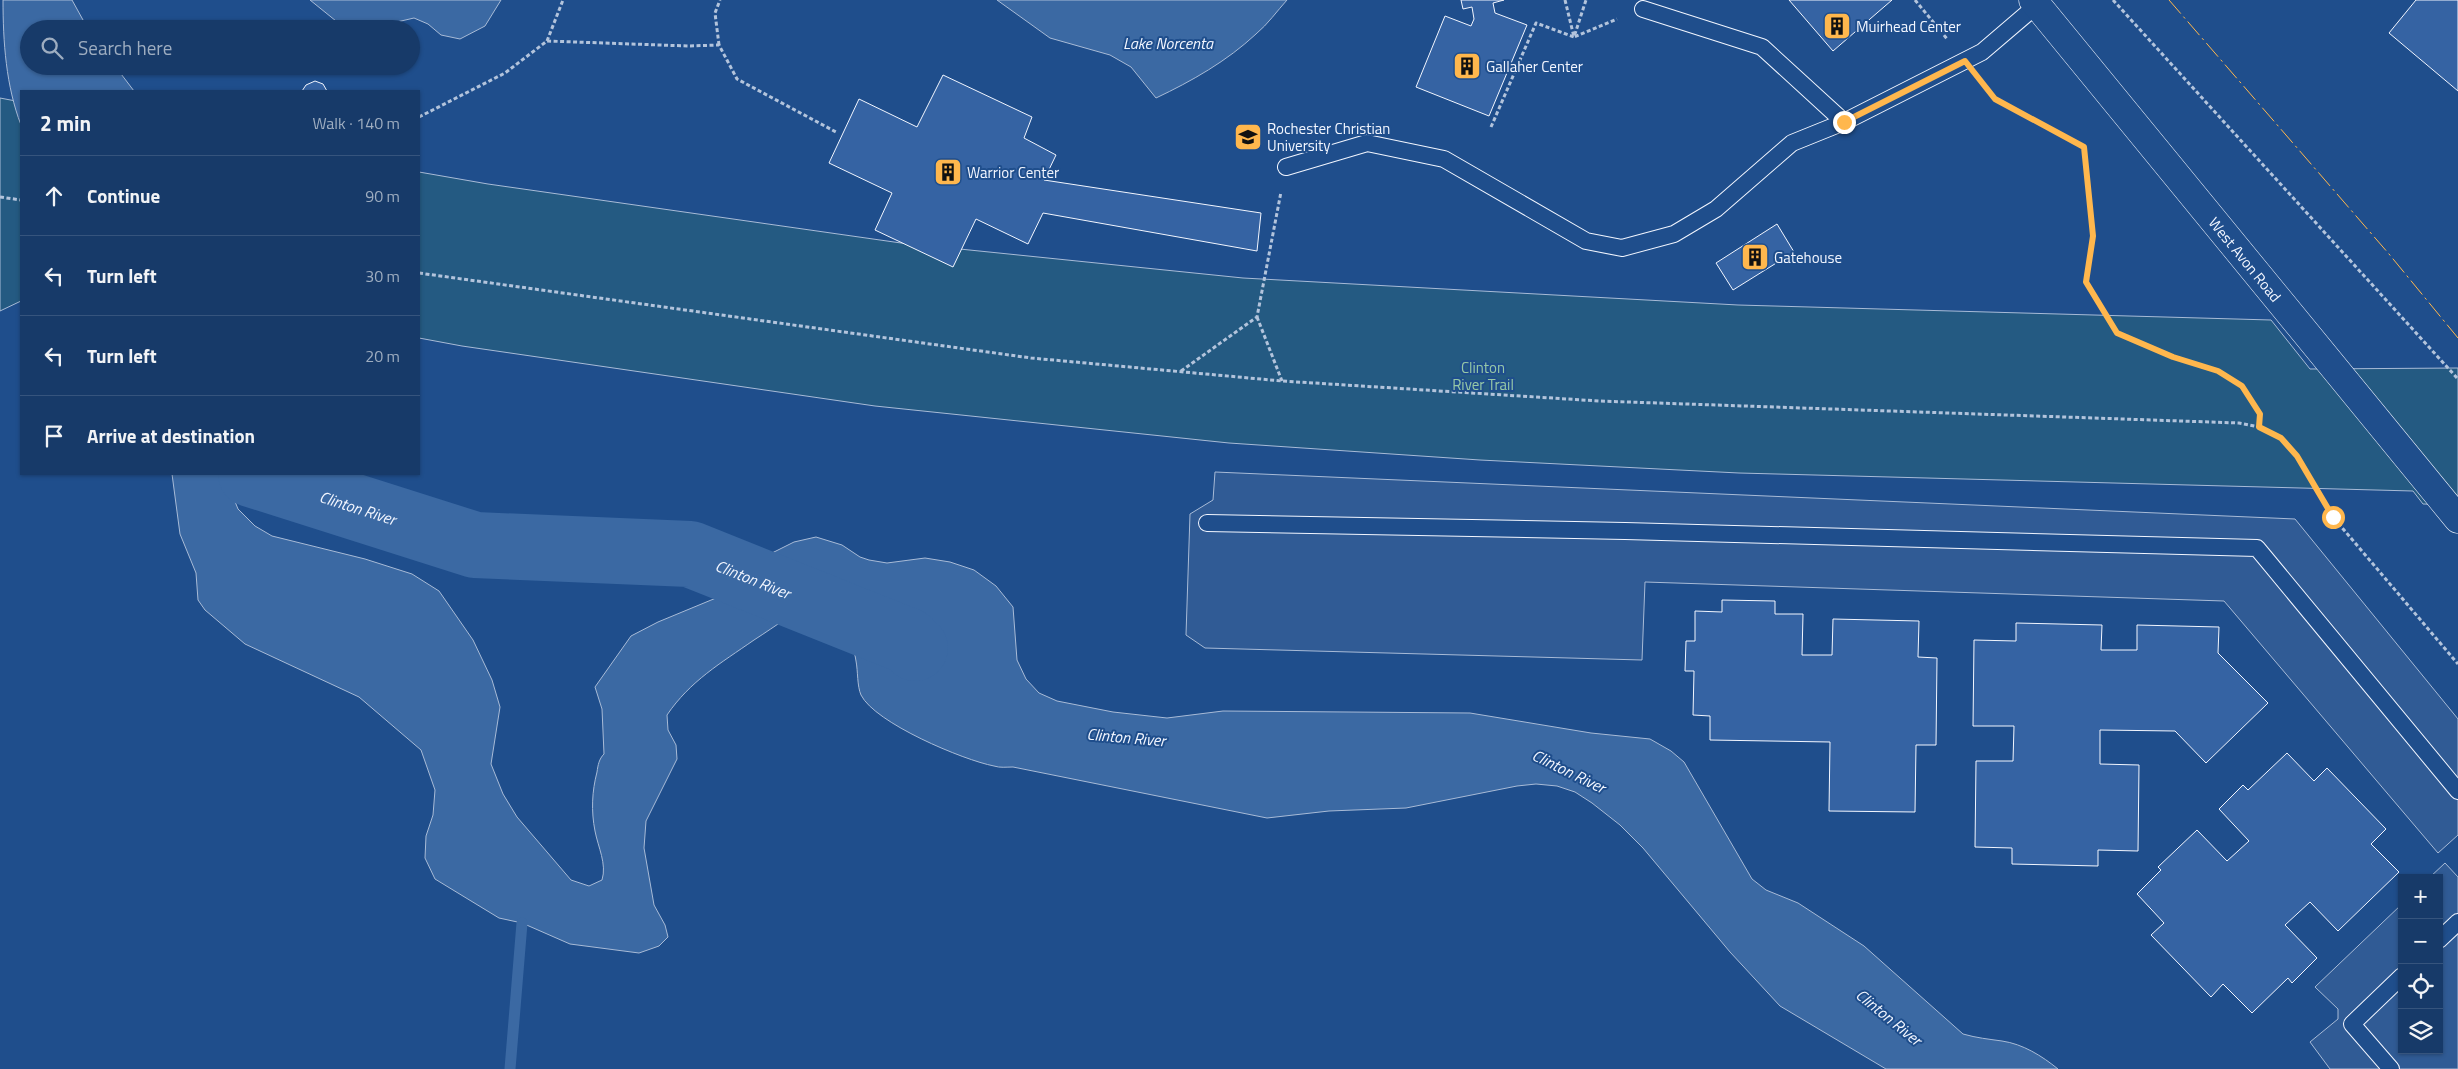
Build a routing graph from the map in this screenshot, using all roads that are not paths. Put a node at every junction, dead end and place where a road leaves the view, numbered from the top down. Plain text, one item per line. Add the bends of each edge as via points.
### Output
1 (2035, 2) edge
2 (1643, 9) road end
3 (1844, 122) junction
4 (1286, 168) road end
5 (2458, 519) edge
6 (1207, 523) dead end
7 (2458, 791) edge
8 (2458, 922) edge
9 (2443, 936) edge
10 (2398, 980) edge
11 (2391, 1069) edge

1 - 3 lane via 1982,52
1 - 5 main road, West Avon Road
2 - 3 lane via 1762,47
3 - 4 lane via 1792,143 1716,209 1674,234 1622,248 1586,241 1444,159 1367,142
6 - 7 lane via 2257,548
8 - 9 lane
10 - 11 lane via 2352,1024

